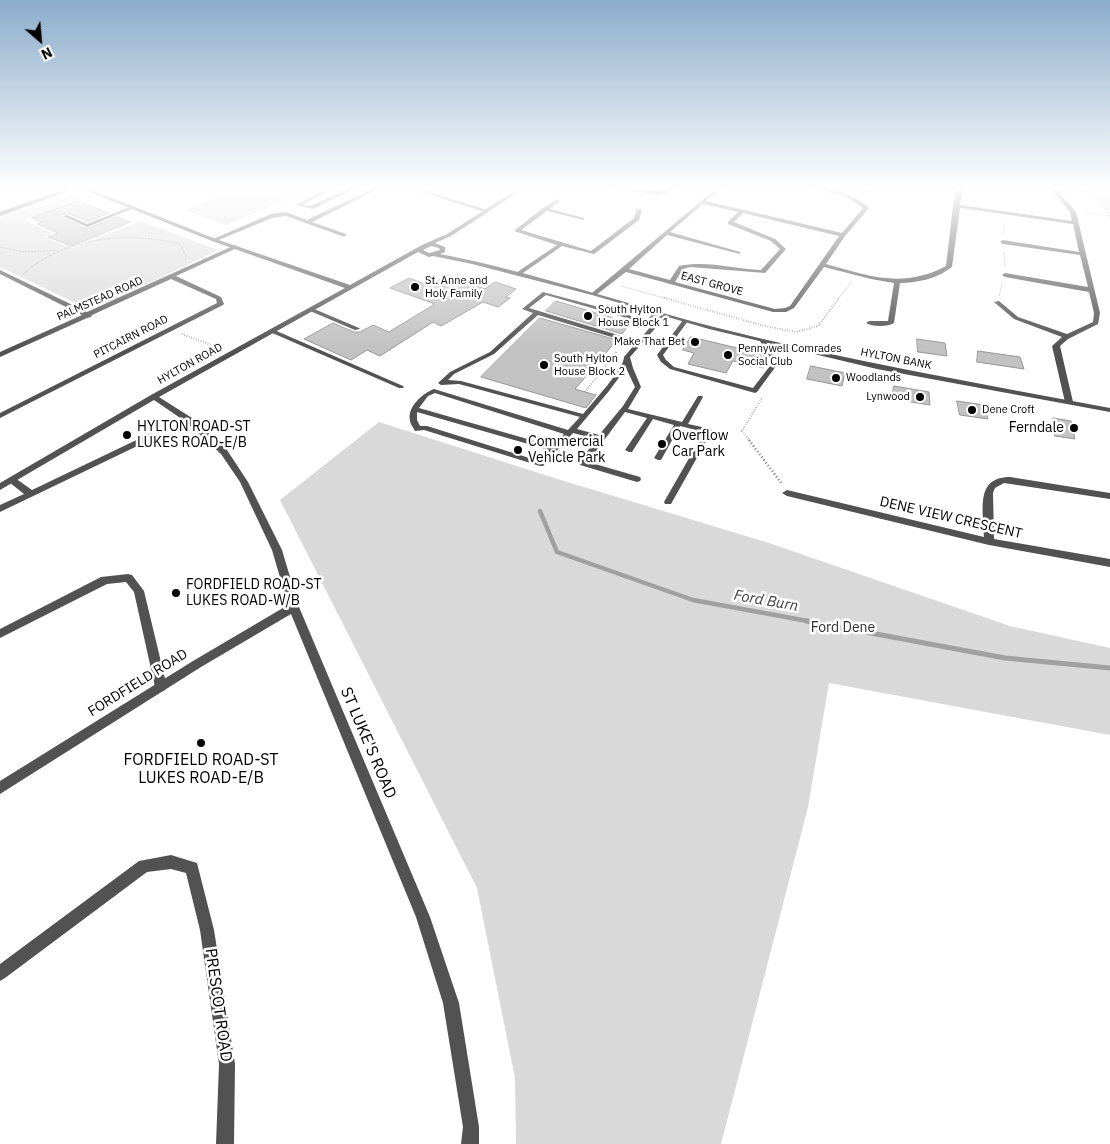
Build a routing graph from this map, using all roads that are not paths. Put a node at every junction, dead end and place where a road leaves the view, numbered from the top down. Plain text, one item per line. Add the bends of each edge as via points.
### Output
1 (439, 239) edge
2 (446, 239) edge
3 (543, 239) edge
4 (609, 239) edge
5 (659, 239) edge
6 (689, 239) edge
7 (771, 239) edge
8 (840, 239) edge
9 (952, 239) edge
10 (1080, 239) edge
11 (214, 240) edge
12 (1003, 242) road end
13 (560, 245) junction
14 (235, 247) junction
15 (422, 248) junction
16 (443, 248) junction
17 (738, 253) dead end
18 (1083, 254) junction
19 (432, 255) junction
20 (472, 262) junction
21 (393, 265) junction
22 (824, 265) junction
23 (626, 270) junction
24 (0, 272) edge
25 (518, 274) junction
26 (1005, 275) road end
27 (173, 277) junction
28 (897, 282) junction
29 (671, 283) junction
30 (352, 288) junction
31 (1091, 290) junction
32 (594, 294) junction
33 (997, 302) road end
34 (312, 310) junction
35 (537, 313) junction
36 (660, 314) junction
37 (89, 316) junction
38 (1016, 318) junction
39 (685, 321) junction
40 (869, 323) dead end
41 (1008, 323) dead end
42 (357, 329) dead end
43 (272, 332) junction
44 (1065, 336) junction
45 (763, 340) junction
46 (638, 343) junction
47 (0, 355) edge
48 (626, 363) junction
49 (442, 382) junction
50 (402, 387) dead end
51 (434, 391) junction
52 (154, 397) junction
53 (700, 397) dead end
54 (1070, 402) junction
55 (414, 409) junction
56 (624, 410) junction
57 (1110, 410) edge
58 (0, 416) edge
59 (584, 416) junction
60 (651, 417) junction
61 (681, 424) junction
62 (570, 431) junction
63 (151, 436) dead end
64 (601, 438) junction
65 (553, 449) junction
66 (630, 450) dead end
67 (658, 458) dead end
68 (637, 479) dead end
69 (12, 480) junction
70 (0, 487) edge
71 (788, 493) dead end
72 (31, 494) junction
73 (1110, 496) edge
74 (668, 502) dead end
75 (0, 509) edge
76 (989, 542) junction
77 (1110, 563) edge
78 (294, 607) junction
79 (0, 634) edge
80 (161, 687) junction
81 (0, 788) edge
82 (0, 973) edge
83 (225, 1144) edge
84 (470, 1144) edge

1 - 15 street, HYLTON ROAD
2 - 16 street
3 - 13 street
4 - 13 street via 592,252
5 - 23 street
6 - 17 street
7 - 29 street via 783,249 763,272 741,272 694,264 681,267
8 - 22 street
9 - 28 street via 949,267 928,278
10 - 18 street
11 - 14 street
12 - 18 street
13 - 25 street
14 - 27 street, PALMSTEAD ROAD
14 - 30 street
15 - 16 street via 436,244
15 - 19 street via 421,253
15 - 21 street, HYLTON ROAD
16 - 19 street via 443,251
16 - 20 street
18 - 31 street
19 - 20 street
19 - 21 street, HYLTON ROAD
20 - 25 street, HYLTON BANK
21 - 30 street, HYLTON ROAD
22 - 28 street
22 - 29 street, EAST GROVE via 792,307 786,310 775,311
23 - 29 street, EAST GROVE
23 - 32 street
24 - 37 street
25 - 32 street, HYLTON BANK
26 - 31 street
27 - 37 street, PALMSTEAD ROAD
27 - 58 street, PITCAIRN ROAD via 220,298 221,304
28 - 40 street via 891,323
30 - 34 street, HYLTON ROAD
31 - 44 street via 1096,322 1085,330
32 - 36 street, HYLTON BANK
33 - 38 street
34 - 42 lane
34 - 43 street, HYLTON ROAD
35 - 36 lane via 525,309 545,293 648,322
35 - 46 lane
35 - 49 lane via 492,352 452,372
36 - 39 street, HYLTON BANK
36 - 46 lane
37 - 47 street, PALMSTEAD ROAD
38 - 41 street
38 - 44 street
39 - 45 street, HYLTON BANK
39 - 45 lane via 660,355 663,361 672,368 755,391 776,362
43 - 50 lane
43 - 52 street, HYLTON ROAD
44 - 54 street via 1056,346
45 - 54 street, HYLTON BANK via 877,367
46 - 48 lane
48 - 56 lane via 638,387
48 - 59 lane via 613,384
49 - 51 lane
49 - 59 lane via 459,382
51 - 55 lane
51 - 62 lane
52 - 69 street, HYLTON ROAD
52 - 78 street, ST LUKE'S ROAD via 188,420 224,452 244,482 277,550
53 - 61 lane
54 - 57 street, HYLTON BANK
55 - 65 lane
55 - 65 lane via 412,422 418,429 424,428 540,464
56 - 60 lane
56 - 64 lane
59 - 62 lane
60 - 61 lane
60 - 66 lane
61 - 67 lane
61 - 74 lane via 708,431
62 - 64 lane
62 - 65 lane
63 - 72 street
64 - 68 lane via 583,463
69 - 70 street, HYLTON ROAD
69 - 72 street
71 - 76 street, DENE VIEW CRESCENT
72 - 75 street
73 - 76 street via 1010,480 996,483 990,486 988,494
76 - 77 street, DENE VIEW CRESCENT
78 - 80 street, FORDFIELD ROAD
78 - 84 street, ST LUKE'S ROAD via 423,917 451,1002
79 - 80 street via 105,580 128,578 139,592
80 - 81 street, FORDFIELD ROAD
82 - 83 street, PRESCOT ROAD via 144,866 171,862 192,868 206,930 227,1064

